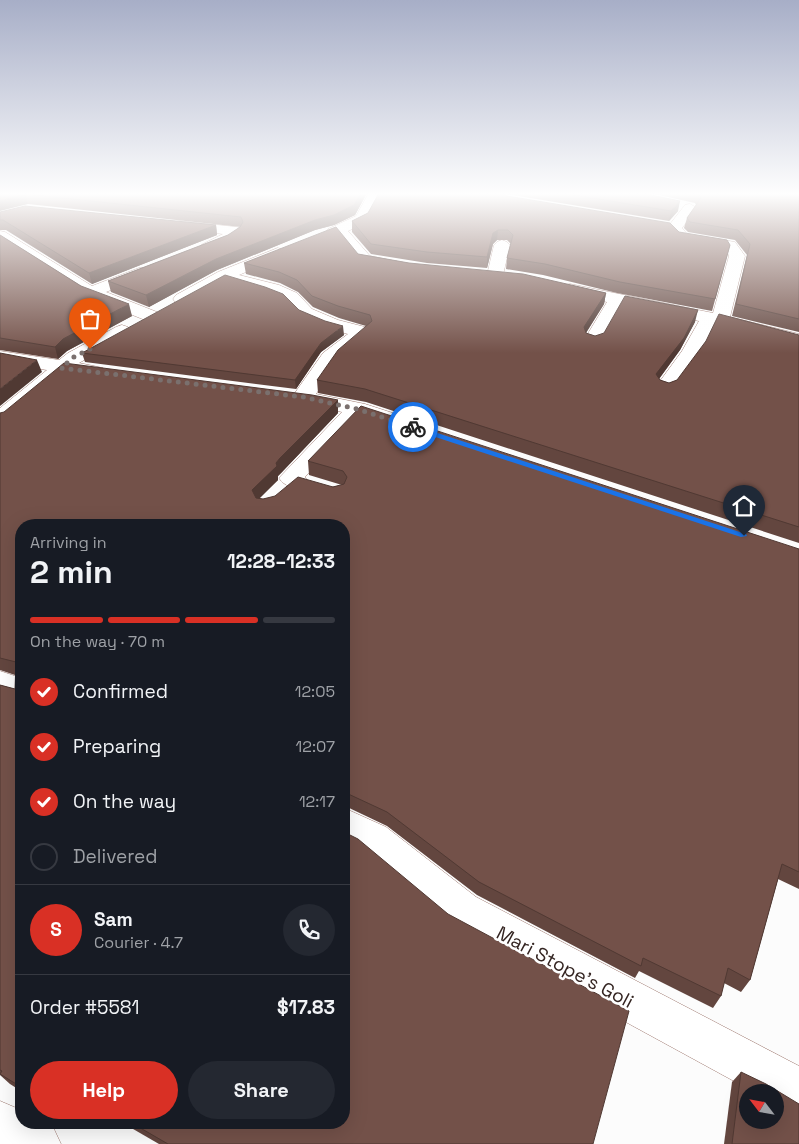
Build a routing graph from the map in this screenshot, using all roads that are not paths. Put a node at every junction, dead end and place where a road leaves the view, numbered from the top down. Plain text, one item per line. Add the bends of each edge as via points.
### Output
1 (18, 246) edge
2 (209, 246) edge
3 (293, 246) edge
4 (354, 246) edge
5 (502, 246) edge
6 (731, 246) edge
7 (188, 254) edge
8 (162, 265) edge
9 (409, 268) edge
10 (475, 273) edge
11 (224, 275) junction
12 (495, 275) junction
13 (514, 278) edge
14 (552, 284) edge
15 (91, 292) junction
16 (617, 300) junction
17 (150, 316) junction
18 (714, 319) junction
19 (593, 340) edge
20 (799, 340) edge
21 (0, 357) edge
22 (61, 368) junction
23 (119, 375) edge
24 (666, 388) edge
25 (357, 409) junction
26 (0, 419) edge
27 (414, 428) edge
28 (318, 487) edge
29 (0, 683) edge
30 (15, 688) edge
31 (350, 828) edge
32 (799, 1091) edge
33 (0, 1125) edge
34 (36, 1144) edge

1 - 15 street
2 - 7 street
3 - 11 street
4 - 9 street via 365,260
5 - 12 street
6 - 18 street via 737,256
8 - 15 street
10 - 12 street
11 - 17 street
11 - 25 street via 273,289 291,297 306,313 362,332 330,357 293,396
12 - 13 street
14 - 16 street
15 - 17 street
16 - 18 street
16 - 19 street
17 - 22 street via 74,357
18 - 20 street
18 - 24 street
21 - 22 street
22 - 23 street
22 - 26 street
25 - 27 street
25 - 28 street via 291,478 288,486
29 - 30 street
31 - 32 street, Mari Stope's Goli via 373,838 462,912
33 - 34 street

